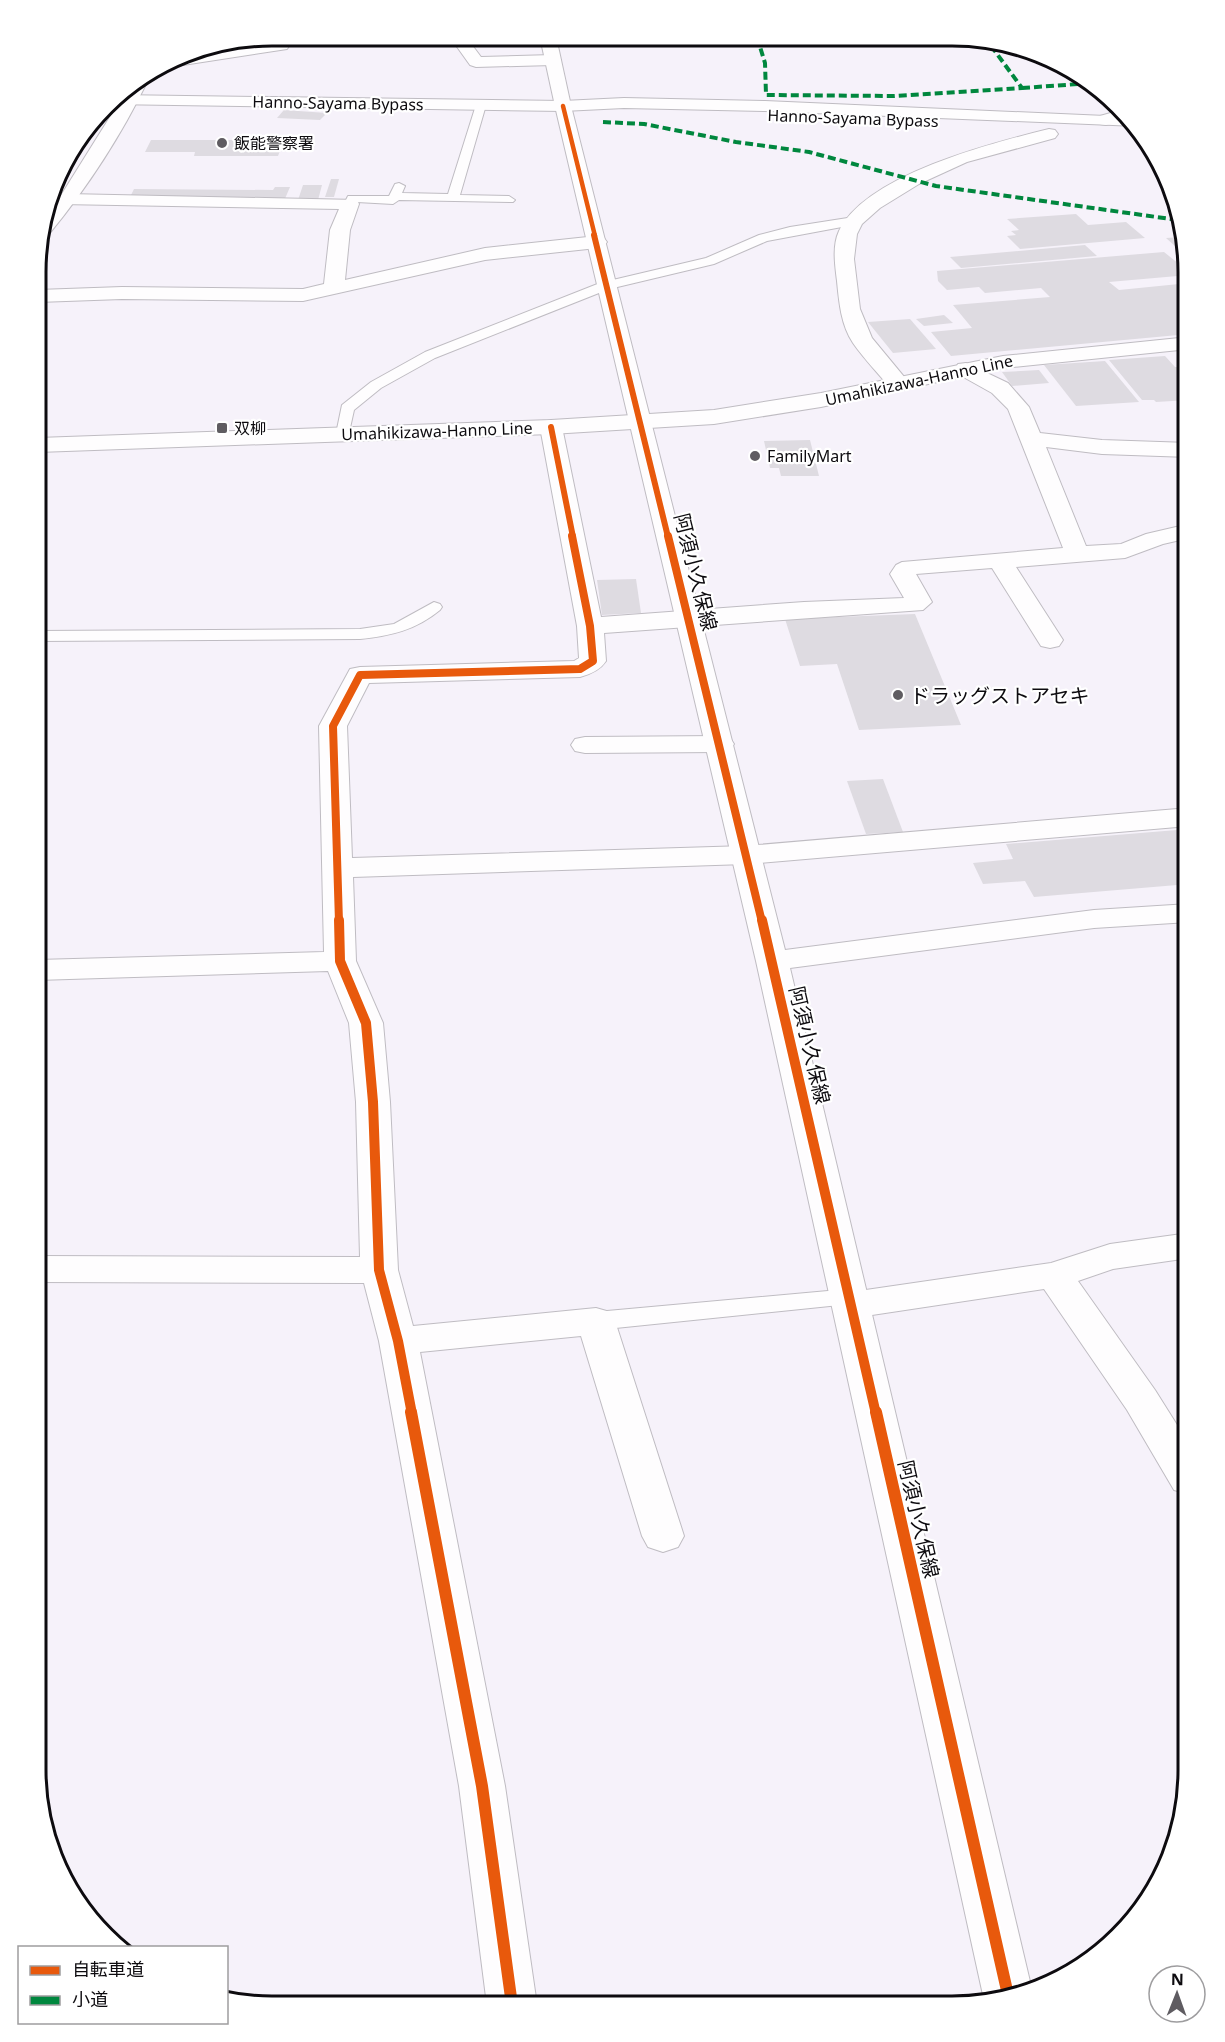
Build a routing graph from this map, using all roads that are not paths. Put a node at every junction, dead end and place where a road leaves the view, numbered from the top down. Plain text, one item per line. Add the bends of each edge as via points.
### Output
1 (281, 46) dead end
2 (464, 46) edge
3 (550, 46) edge
4 (206, 57) edge
5 (553, 60) junction
6 (127, 100) edge
7 (481, 105) junction
8 (563, 106) junction
9 (115, 111) edge
10 (1116, 117) edge
11 (1106, 120) junction
12 (1119, 121) edge
13 (1129, 131) edge
14 (1049, 134) dead end
15 (400, 182) dead end
16 (64, 194) edge
17 (395, 196) junction
18 (453, 198) junction
19 (509, 200) dead end
20 (350, 204) junction
21 (854, 221) junction
22 (597, 242) junction
23 (606, 286) junction
24 (334, 288) junction
25 (46, 296) edge
26 (1178, 344) edge
27 (966, 369) junction
28 (899, 384) junction
29 (640, 423) junction
30 (551, 427) junction
31 (343, 434) junction
32 (1032, 439) junction
33 (46, 445) edge
34 (1178, 450) edge
35 (1178, 534) edge
36 (1078, 556) junction
37 (1000, 561) junction
38 (434, 607) dead end
39 (690, 619) junction
40 (590, 626) junction
41 (46, 636) edge
42 (1050, 640) dead end
43 (720, 744) junction
44 (585, 745) dead end
45 (1178, 818) edge
46 (746, 855) junction
47 (337, 868) junction
48 (1178, 914) edge
49 (340, 961) junction
50 (771, 961) junction
51 (46, 970) edge
52 (1178, 1247) edge
53 (46, 1269) edge
54 (378, 1270) junction
55 (1054, 1275) junction
56 (851, 1301) junction
57 (596, 1321) junction
58 (398, 1341) junction
59 (1178, 1461) edge
60 (663, 1536) dead end
61 (1007, 1989) edge
62 (511, 1996) edge

1 - 4 main road
2 - 5 main road via 476,62
3 - 5 main road, 阿須小久保線
5 - 8 main road, 阿須小久保線
6 - 7 main road, Hanno-Sayama Bypass
7 - 8 main road, Hanno-Sayama Bypass
7 - 18 lane
8 - 11 main road, Hanno-Sayama Bypass via 697,104
8 - 13 main road, Hanno-Sayama Bypass
8 - 22 main road, 阿須小久保線
9 - 16 main road
10 - 11 main road
11 - 12 main road, Hanno-Sayama Bypass
14 - 21 main road via 961,158 913,180
15 - 17 lane
16 - 20 main road
17 - 18 lane
17 - 20 lane via 393,200 352,198
18 - 19 lane
20 - 24 main road via 340,230
21 - 23 lane via 763,238 710,261
21 - 28 main road via 847,234 844,259 850,309 862,340
22 - 23 main road, 阿須小久保線
22 - 24 main road via 485,254
23 - 29 main road, 阿須小久保線
23 - 31 lane via 430,355 376,385 347,408
24 - 25 main road via 236,305 122,292
26 - 27 main road, Umahikizawa-Hanno Line via 1037,357
27 - 28 main road, Umahikizawa-Hanno Line
27 - 32 main road via 1000,388 1018,407
28 - 29 main road, Umahikizawa-Hanno Line via 770,409
29 - 30 main road, Umahikizawa-Hanno Line
29 - 39 main road, 阿須小久保線
30 - 31 main road, Umahikizawa-Hanno Line
30 - 40 main road
31 - 33 main road, Umahikizawa-Hanno Line
32 - 34 main road
32 - 36 main road
35 - 36 main road via 1125,551
36 - 37 main road
37 - 39 main road via 905,570 903,574 919,602 914,605
37 - 42 main road
38 - 41 lane via 420,620 390,631 360,634
39 - 40 main road
39 - 43 main road, 阿須小久保線
40 - 47 main road via 593,661 580,669 360,675 333,726
43 - 44 main road
43 - 46 main road, 阿須小久保線
45 - 46 main road
46 - 47 main road
46 - 50 main road, 阿須小久保線
47 - 49 main road
48 - 50 main road via 1094,919
49 - 51 main road
49 - 54 main road via 366,1023 373,1102
50 - 56 main road, 阿須小久保線
52 - 55 main road via 1110,1257
53 - 54 main road
54 - 58 main road
55 - 56 main road
55 - 59 main road via 1141,1400
56 - 57 lane
56 - 61 main road, 阿須小久保線
57 - 58 main road
57 - 60 main road
58 - 62 main road via 482,1786

